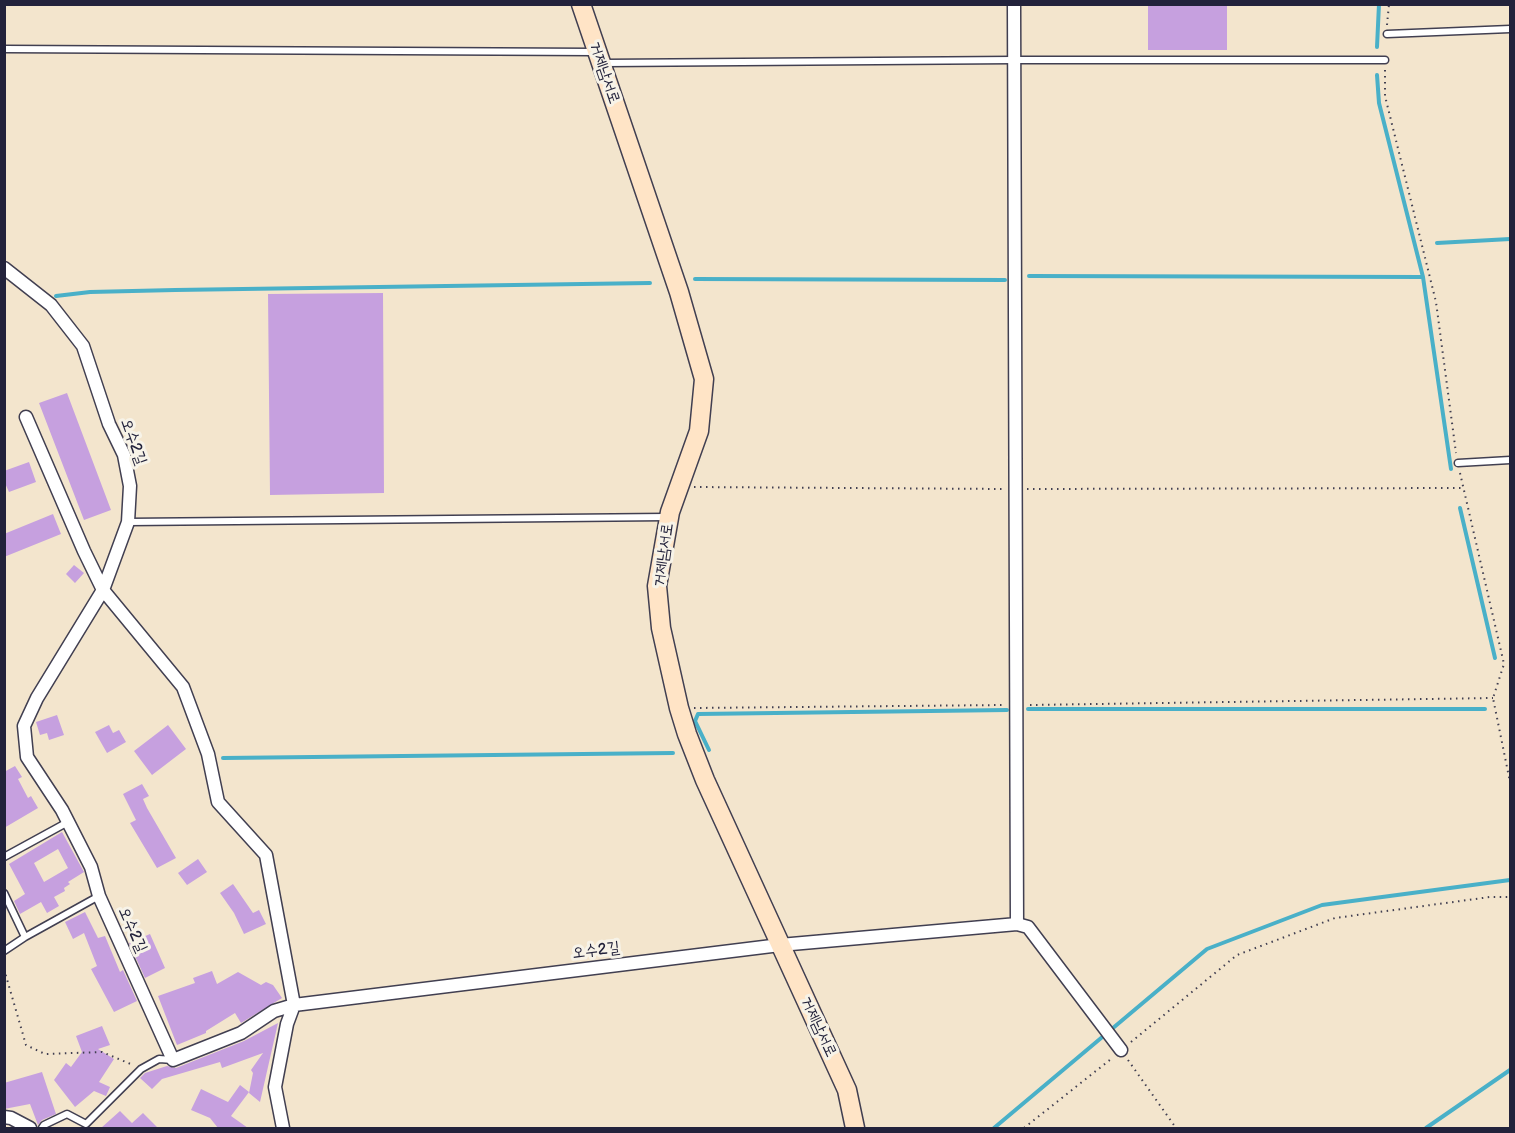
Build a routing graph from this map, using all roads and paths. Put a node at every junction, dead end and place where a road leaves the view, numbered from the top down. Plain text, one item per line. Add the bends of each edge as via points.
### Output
1 (581, 4) edge
2 (1014, 4) edge
3 (1389, 4) edge
4 (1510, 28) edge
5 (1387, 34) joint
6 (4, 50) edge
7 (599, 58) junction
8 (1014, 60) junction
9 (1385, 60) joint
10 (4, 268) edge
11 (26, 417) dead end
12 (1510, 460) edge
13 (1458, 463) junction
14 (679, 487) junction
15 (1464, 488) junction
16 (1016, 489) junction
17 (669, 517) junction
18 (128, 522) junction
19 (103, 590) junction
20 (1493, 698) junction
21 (1017, 705) junction
22 (679, 708) junction
23 (1510, 782) edge
24 (68, 822) junction
25 (4, 858) edge
26 (4, 893) edge
27 (99, 896) junction
28 (1510, 897) edge
29 (1017, 924) junction
30 (25, 937) junction
31 (780, 945) junction
32 (4, 951) edge
33 (4, 969) edge
34 (294, 1005) junction
35 (1121, 1050) junction
36 (173, 1060) junction
37 (141, 1069) junction
38 (4, 1117) edge
39 (30, 1128) edge
40 (42, 1128) edge
41 (283, 1128) edge
42 (855, 1128) edge
43 (1024, 1128) edge
44 (1176, 1128) edge

1 - 7 main road, 거제남서로
2 - 8 street
3 - 5 path
4 - 5 lane
6 - 7 lane
7 - 8 lane
7 - 14 main road, 거제남서로 via 680,292 704,379 699,431
8 - 9 lane
8 - 16 street
9 - 13 path via 1385,96 1436,302
10 - 18 street, 오수2길 via 51,305 83,345 109,424 124,455 130,486
11 - 19 street
12 - 13 lane
13 - 15 path
14 - 16 path
14 - 17 main road, 거제남서로
15 - 16 path
15 - 20 path via 1504,664
16 - 21 street
17 - 18 lane
17 - 22 main road, 거제남서로 via 657,586 661,628
18 - 19 street, 오수2길
19 - 24 street, 오수2길 via 24,726 27,757
19 - 34 street via 183,687 208,754 218,802 266,855
20 - 21 path
20 - 23 path
21 - 22 path
21 - 29 street
22 - 31 main road, 거제남서로 via 705,780
24 - 25 lane
24 - 27 street, 오수2길 via 91,867
26 - 30 lane
27 - 30 lane
27 - 36 street, 오수2길
28 - 35 path via 1335,918 1237,955
29 - 31 street, 오수2길
29 - 35 street via 1028,927
30 - 32 lane
31 - 34 street, 오수2길
31 - 42 main road, 거제남서로 via 847,1090
33 - 37 path via 26,1045 45,1054 102,1052
34 - 36 street, 오수2길 via 274,1011 241,1033
34 - 41 street via 275,1088
35 - 43 path
35 - 44 path
36 - 37 lane via 159,1059
37 - 40 lane via 86,1124 67,1114
38 - 39 street

